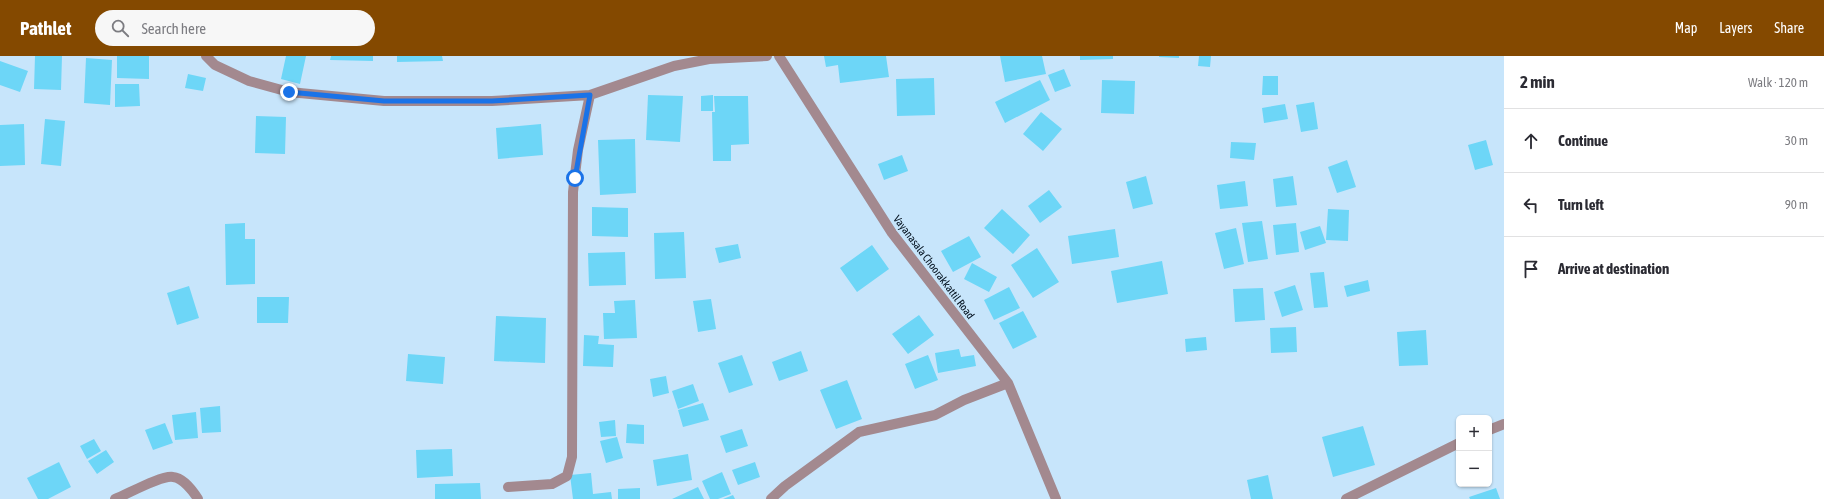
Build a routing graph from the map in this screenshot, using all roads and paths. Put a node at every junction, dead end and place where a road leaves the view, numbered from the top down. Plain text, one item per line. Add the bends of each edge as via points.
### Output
1 (206, 56) edge
2 (767, 56) edge
3 (779, 56) edge
4 (590, 95) junction
5 (1008, 383) junction
6 (1504, 424) edge
7 (1492, 429) edge
8 (1456, 444) edge
9 (508, 487) dead end
10 (115, 499) edge
11 (198, 499) edge
12 (771, 499) edge
13 (1056, 499) edge
14 (1346, 499) edge

1 - 4 street via 215,65 249,81 289,92 384,101 492,101
2 - 4 street via 710,59 674,66
3 - 5 street, Vayanasala Choorakkattil Road via 892,233
4 - 9 street via 578,150 573,192 572,457 567,476 552,484
5 - 12 street via 964,400 935,415 859,432
5 - 13 street, Vayanasala Choorakkattil Road
6 - 7 street
8 - 14 street
10 - 11 street via 162,477 174,476 193,490

